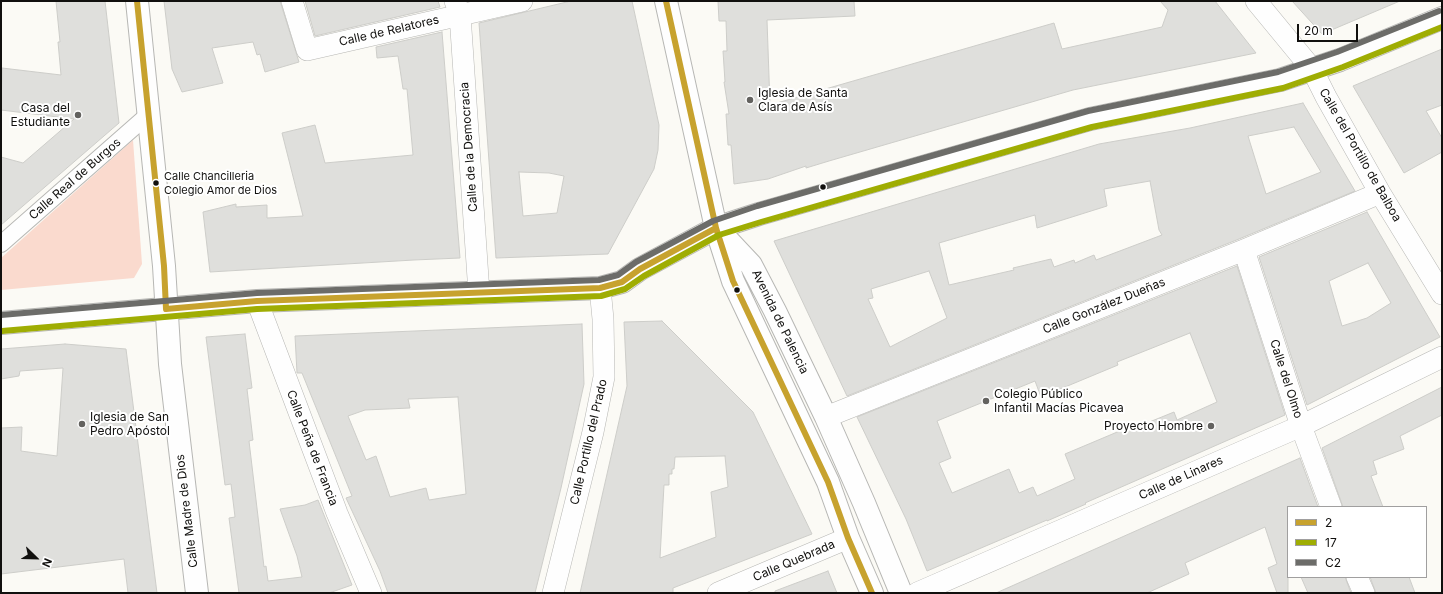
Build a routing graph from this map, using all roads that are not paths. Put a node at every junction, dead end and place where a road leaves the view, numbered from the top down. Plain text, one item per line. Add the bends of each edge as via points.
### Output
1 (137, 1) edge
2 (292, 1) edge
3 (522, 1) edge
4 (666, 1) edge
5 (1256, 1) edge
6 (458, 8) edge
7 (1442, 18) edge
8 (1312, 69) junction
9 (148, 114) junction
10 (1380, 193) junction
11 (716, 228) junction
12 (1, 244) edge
13 (1244, 250) junction
14 (600, 288) junction
15 (479, 293) junction
16 (1442, 294) edge
17 (257, 301) junction
18 (166, 309) junction
19 (1, 323) edge
20 (1442, 357) edge
21 (826, 417) junction
22 (1301, 426) junction
23 (1331, 506) edge
24 (848, 538) junction
25 (1358, 578) edge
26 (197, 593) edge
27 (371, 593) edge
28 (553, 593) edge
29 (718, 593) edge
30 (872, 593) edge
31 (901, 593) edge
32 (917, 593) edge
33 (1364, 593) edge

1 - 9 main road, Calle Madre de Dios
2 - 6 street, Calle de Relatores via 307,50
3 - 6 street, Calle de Relatores
4 - 11 main road
5 - 8 street, Calle del Portillo de Balboa
6 - 15 street, Calle de la Democracia
7 - 8 main road
8 - 10 street, Calle del Portillo de Balboa
8 - 11 main road via 1280,80 1090,119
9 - 12 street, Calle Real de Burgos
9 - 18 main road, Calle Madre de Dios
10 - 13 street, Calle González Dueñas
10 - 16 street, Calle del Portillo de Balboa
11 - 14 main road via 640,269 622,282
11 - 21 main road, Avenida de Palencia via 751,265
11 - 24 main road, Avenida de Palencia via 733,281 828,482
13 - 21 street, Calle González Dueñas
13 - 22 street, Calle del Olmo
14 - 15 main road
14 - 28 street, Calle Portillo del Prado via 604,377
15 - 17 main road
17 - 18 main road
17 - 27 street, Calle Peña de Francia via 337,513
18 - 19 main road
18 - 26 main road, Calle Madre de Dios
20 - 22 street, Calle de Linares
21 - 31 main road, Avenida de Palencia
22 - 23 street, Calle del Olmo
22 - 32 street, Calle de Linares
24 - 29 street, Calle Quebrada
24 - 30 main road, Avenida de Palencia
25 - 33 street

